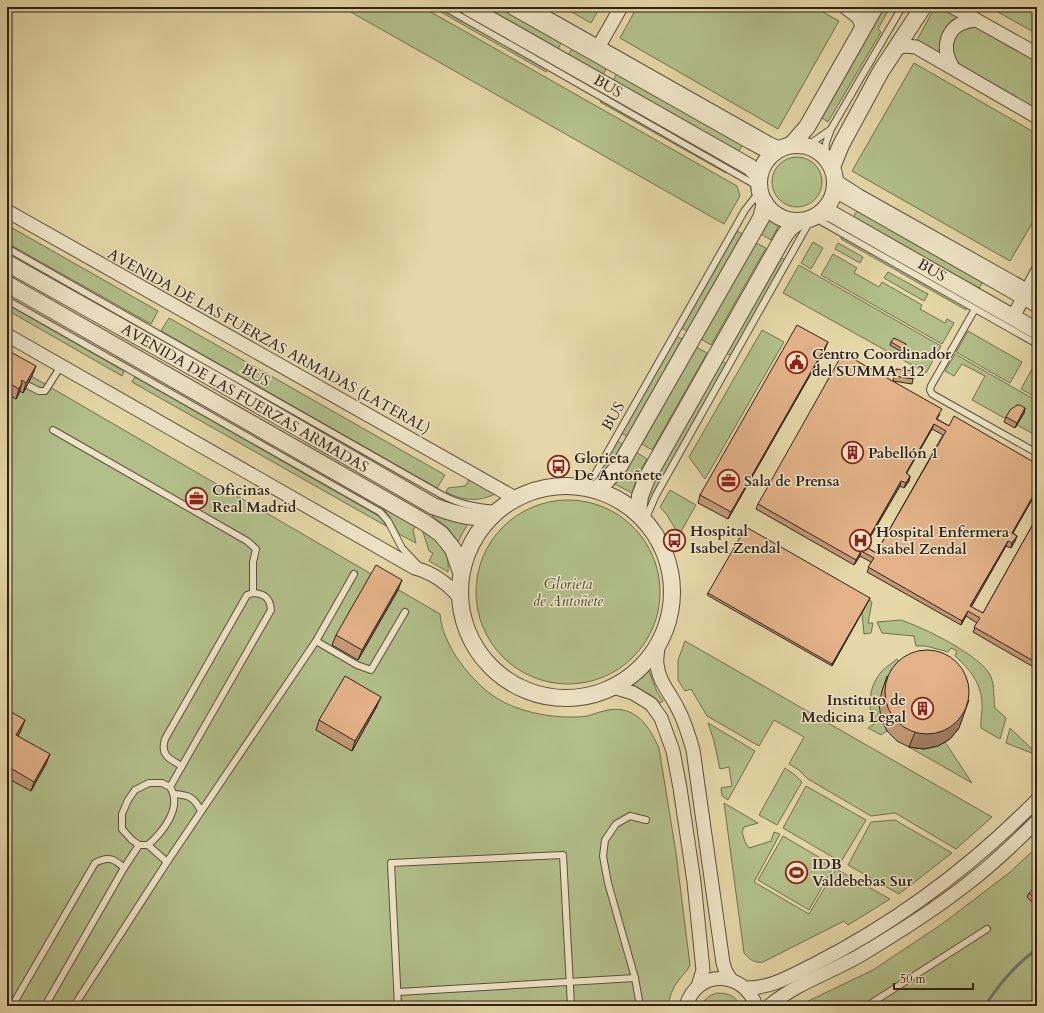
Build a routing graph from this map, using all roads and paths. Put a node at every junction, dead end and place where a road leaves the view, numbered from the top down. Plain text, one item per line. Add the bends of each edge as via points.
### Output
1 (444, 7) edge
2 (468, 7) edge
3 (514, 7) edge
4 (535, 7) edge
5 (621, 7) edge
6 (845, 7) edge
7 (874, 7) edge
8 (902, 7) edge
9 (923, 7) edge
10 (954, 7) edge
11 (976, 20) junction
12 (863, 28) junction
13 (598, 49) junction
14 (894, 50) junction
15 (1037, 54) edge
16 (952, 68) junction
17 (1037, 117) edge
18 (831, 129) junction
19 (789, 147) junction
20 (832, 172) junction
21 (761, 189) junction
22 (7, 211) edge
23 (812, 218) junction
24 (7, 248) edge
25 (7, 263) edge
26 (1037, 272) edge
27 (7, 284) edge
28 (1032, 295) edge
29 (7, 300) edge
30 (975, 309) junction
31 (1013, 317) junction
32 (1037, 331) edge
33 (7, 336) edge
34 (1037, 344) edge
35 (61, 366) junction
36 (29, 386) edge
37 (53, 430) dead end
38 (1037, 453) edge
39 (589, 488) junction
40 (515, 498) junction
41 (494, 513) junction
42 (641, 517) junction
43 (422, 570) junction
44 (461, 572) junction
45 (354, 574) dead end
46 (253, 593) junction
47 (459, 597) junction
48 (405, 612) dead end
49 (316, 641) junction
50 (658, 646) junction
51 (613, 687) junction
52 (182, 766) junction
53 (170, 788) junction
54 (174, 794) junction
55 (1037, 800) edge
56 (201, 811) junction
57 (646, 820) dead end
58 (1037, 821) edge
59 (138, 845) junction
60 (148, 846) junction
61 (167, 862) junction
62 (124, 868) junction
63 (987, 929) dead end
64 (635, 978) junction
65 (731, 980) junction
66 (570, 982) junction
67 (698, 986) junction
68 (747, 988) junction
69 (398, 992) junction
70 (12, 1006) edge
71 (45, 1006) edge
72 (74, 1006) edge
73 (398, 1006) edge
74 (571, 1006) edge
75 (640, 1006) edge
76 (686, 1006) edge
77 (756, 1006) edge
78 (769, 1006) edge
79 (868, 1006) edge

1 - 21 lane, BUS
2 - 21 street via 750,167
3 - 13 street
4 - 13 lane
5 - 13 street
6 - 12 street via 858,17
7 - 12 street
8 - 18 lane
9 - 14 street
10 - 11 street
11 - 15 street
11 - 16 street via 962,22 949,36 946,54
12 - 19 street via 807,127
13 - 19 street via 755,144 766,149
14 - 16 street via 905,46 916,47
14 - 20 street via 840,145
16 - 17 street
18 - 19 lane via 817,139
18 - 20 lane via 826,143
19 - 20 street via 817,150
19 - 21 street via 767,159 760,171
20 - 23 street via 832,200
20 - 28 street via 842,193
21 - 23 street via 771,211 778,216 787,220
21 - 39 street via 761,218 620,465 607,480
22 - 40 street, AVENIDA DE LAS FUERZAS ARMADAS (LATERAL)
23 - 30 lane, BUS
23 - 31 street via 832,214
23 - 42 street via 790,228 784,236 647,478 640,496
24 - 41 lane, BUS via 440,494
25 - 41 street, AVENIDA DE LAS FUERZAS ARMADAS via 433,506 471,517
26 - 28 street
27 - 44 street, AVENIDA DE LAS FUERZAS ARMADAS via 424,522 441,534 453,549
28 - 31 street
29 - 43 lane via 380,512 388,521 402,548
30 - 34 lane, BUS
30 - 38 lane via 930,390 932,394
31 - 32 street
33 - 35 street
35 - 36 lane via 45,391
35 - 43 street
37 - 46 lane via 247,540 256,549 253,562
39 - 40 street via 559,485 536,489
39 - 42 street via 618,499
40 - 41 street
41 - 44 street via 471,543
42 - 50 street via 662,546 671,576 672,607
43 - 47 street via 446,583
44 - 47 street
45 - 49 lane
46 - 52 lane via 247,595 165,739 164,753
46 - 52 lane via 266,596 271,602 271,610
47 - 51 street via 465,626 475,647 488,665 512,683 540,695 570,698 584,697
48 - 49 lane via 371,670 357,665
49 - 56 lane
50 - 51 street via 636,672
50 - 65 street via 659,675 678,708 693,750 723,963
51 - 67 street via 633,693 651,704 661,718 673,752 694,882 703,970
52 - 53 lane
53 - 54 lane
53 - 59 lane via 162,783 149,783 136,790 128,800 122,814 122,829
54 - 56 lane via 188,795 198,804
54 - 60 lane via 175,807 158,837
55 - 68 street via 958,873 904,912 846,948 783,980 759,988
56 - 61 lane
57 - 64 lane via 630,816 616,824 605,840 603,856 608,883
58 - 78 street via 981,873 944,902 852,960 780,996
59 - 60 lane
59 - 62 lane
60 - 61 lane
61 - 72 lane
62 - 70 lane via 110,858 102,858 95,863
62 - 71 lane
63 - 79 lane
64 - 66 lane
64 - 75 lane
65 - 67 street via 720,978
65 - 68 street
66 - 69 lane
66 - 69 lane via 563,855 391,863
66 - 74 lane
67 - 76 street
68 - 77 street
69 - 73 lane

